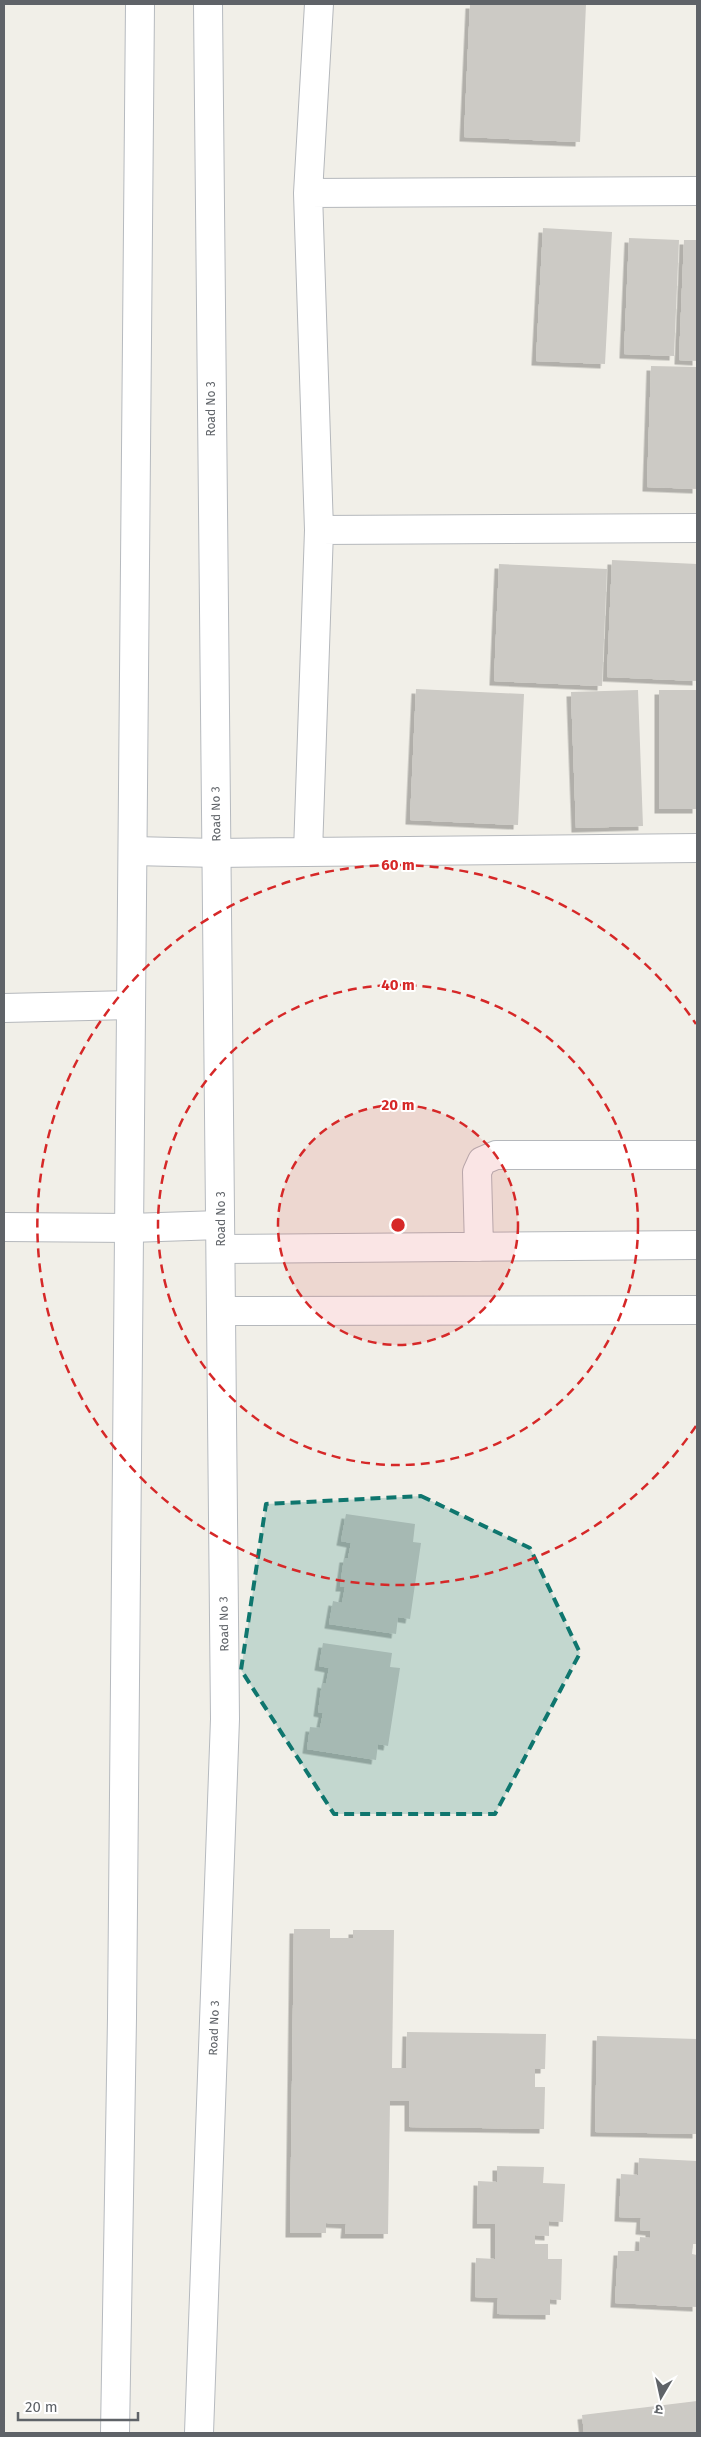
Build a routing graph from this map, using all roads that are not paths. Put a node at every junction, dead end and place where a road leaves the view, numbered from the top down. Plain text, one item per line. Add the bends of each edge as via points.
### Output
1 (140, 4) edge
2 (208, 4) edge
3 (319, 4) edge
4 (697, 191) edge
5 (308, 192) junction
6 (697, 528) edge
7 (319, 530) junction
8 (697, 848) edge
9 (133, 851) junction
10 (308, 852) junction
11 (216, 853) junction
12 (131, 1005) junction
13 (4, 1008) edge
14 (697, 1156) edge
15 (4, 1227) edge
16 (130, 1228) junction
17 (221, 1237) junction
18 (697, 1245) edge
19 (479, 1247) junction
20 (221, 1310) junction
21 (697, 1310) edge
22 (115, 2433) edge
23 (199, 2433) edge

1 - 9 street
2 - 11 street, Road No 3
3 - 5 street
4 - 5 street
5 - 7 street
6 - 7 street
7 - 10 street
8 - 10 street
9 - 11 street
9 - 12 street
10 - 11 street
11 - 17 street, Road No 3
12 - 13 street
12 - 16 street
14 - 19 street via 496,1155 482,1161 477,1172
15 - 16 street
16 - 17 street
16 - 22 street
17 - 19 street
17 - 20 street, Road No 3
18 - 19 street
20 - 21 street
20 - 23 street, Road No 3 via 225,1719

